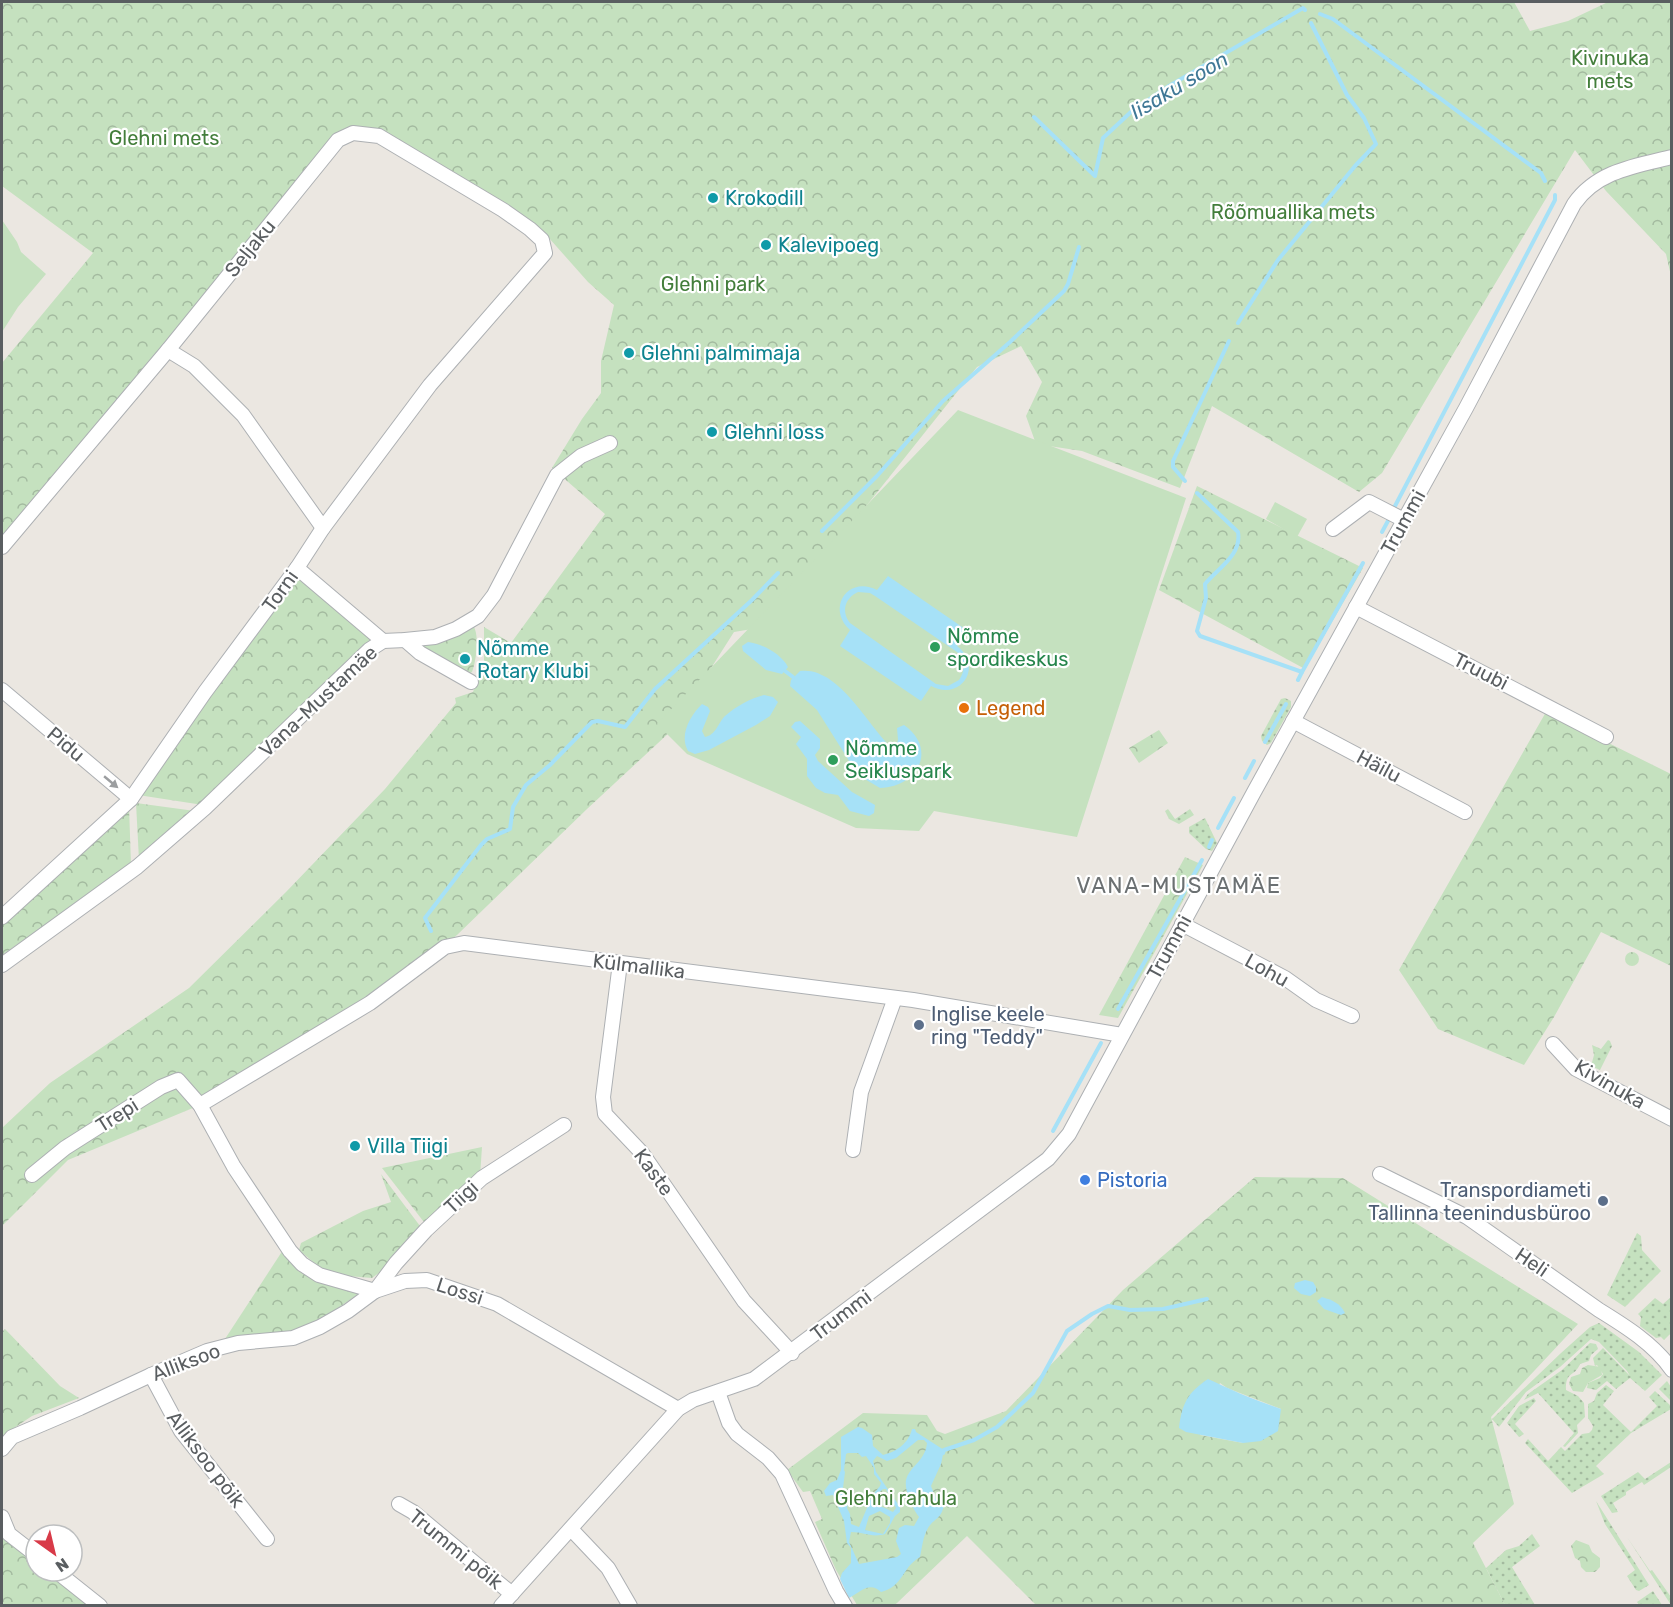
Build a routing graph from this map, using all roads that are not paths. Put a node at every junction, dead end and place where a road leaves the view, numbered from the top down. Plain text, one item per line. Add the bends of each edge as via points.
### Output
1 (1671, 157) edge
2 (545, 253) joint
3 (168, 350) junction
4 (610, 443) dead end
5 (1404, 520) junction
6 (323, 528) junction
7 (1333, 529) dead end
8 (2, 547) edge
9 (297, 568) junction
10 (1356, 607) junction
11 (383, 640) junction
12 (405, 640) junction
13 (471, 682) dead end
14 (2, 690) edge
15 (1293, 721) junction
16 (1606, 736) dead end
17 (131, 799) junction
18 (1465, 812) dead end
19 (2, 917) edge
20 (1182, 924) junction
21 (620, 963) junction
22 (2, 965) edge
23 (895, 998) junction
24 (1352, 1016) dead end
25 (1122, 1035) junction
26 (1553, 1044) dead end
27 (200, 1105) junction
28 (1671, 1119) edge
29 (564, 1125) dead end
30 (853, 1150) dead end
31 (1380, 1174) dead end
32 (32, 1175) dead end
33 (375, 1291) junction
34 (792, 1353) junction
35 (1671, 1370) edge
36 (151, 1375) junction
37 (718, 1392) junction
38 (678, 1409) junction
39 (2, 1449) edge
40 (399, 1504) dead end
41 (2, 1517) edge
42 (571, 1529) junction
43 (267, 1539) dead end
44 (24, 1546) edge
45 (72, 1583) edge
46 (512, 1594) junction
47 (100, 1605) edge
48 (501, 1605) edge
49 (630, 1605) edge
50 (845, 1605) edge

1 - 5 street, Trummi via 1615,171 1581,194
2 - 3 street, Seljaku via 542,240 503,210 379,136 353,133 338,140
2 - 6 street, Torni via 430,386
3 - 6 street via 194,366 243,415
3 - 8 street, Seljaku
4 - 12 street, Vana-Mustamäe via 581,456 557,475 494,595 478,616 435,637
5 - 7 street via 1369,502
5 - 10 street, Trummi
6 - 9 street, Torni
9 - 11 street
9 - 17 street, Torni
10 - 15 street, Trummi
10 - 16 street, Truubi
11 - 12 street, Vana-Mustamäe
11 - 22 street, Vana-Mustamäe via 137,867
12 - 13 street
14 -> 17 street, Pidu
15 - 18 street, Häilu
15 - 20 street, Trummi
17 - 19 street, Torni
20 - 24 street, Lohu via 1285,978 1316,1000
20 - 25 street, Trummi
21 - 23 street, Külmallika
21 - 27 street, Külmallika via 464,943 445,947 370,1003
21 - 34 street, Kaste via 603,1097 605,1114 642,1153 744,1301
23 - 25 street, Külmallika
23 - 30 street via 861,1092
25 - 34 street, Trummi via 1069,1134 1048,1159
26 - 28 street, Kivinuka via 1576,1070
27 - 32 street, Trepi via 178,1080 65,1148
27 - 33 street via 234,1167 302,1264 319,1275
29 - 33 street, Tiigi via 482,1178 426,1230
31 - 35 street, Heli via 1467,1217 1620,1323 1662,1356
33 - 36 street, Alliksoo via 348,1311 293,1338 238,1343 207,1351
33 - 38 street, Lossi via 405,1281 427,1280 497,1304
34 - 37 street, Trummi via 754,1379
36 - 39 street, Alliksoo via 12,1437
36 - 43 street, Alliksoo põik via 181,1431
37 - 38 street, Trummi
37 - 50 street via 724,1413 737,1434 782,1474
38 - 42 street, Trummi
40 - 46 street, Trummi põik
41 - 44 street via 9,1534
42 - 46 street, Trummi
42 - 49 street via 608,1568
45 - 47 street
46 - 48 street, Trummi

